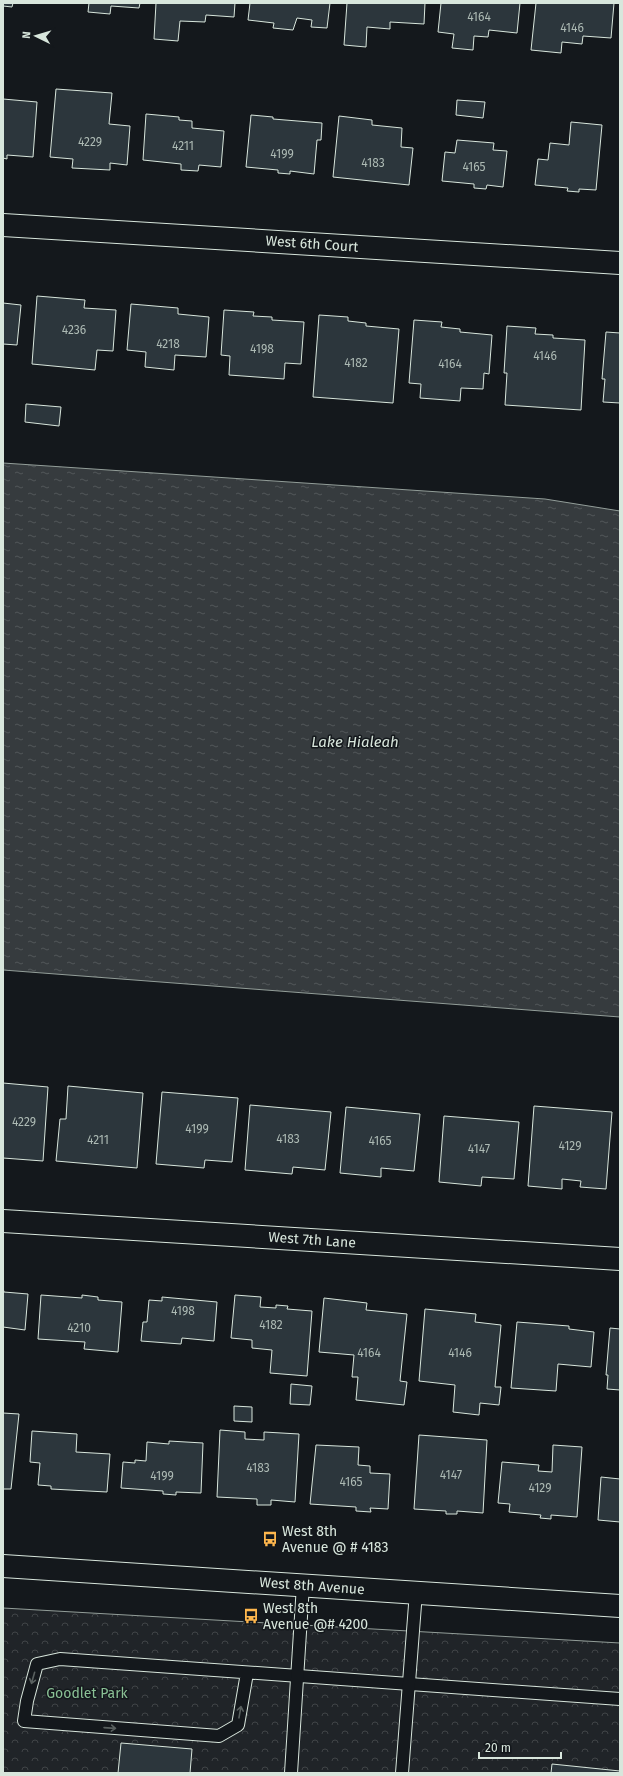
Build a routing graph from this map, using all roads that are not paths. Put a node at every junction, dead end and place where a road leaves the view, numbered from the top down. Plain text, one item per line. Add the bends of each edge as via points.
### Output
1 (3, 225) edge
2 (620, 263) edge
3 (3, 1221) edge
4 (620, 1259) edge
5 (3, 1566) edge
6 (303, 1585) junction
7 (416, 1592) junction
8 (620, 1606) edge
9 (247, 1673) junction
10 (297, 1677) junction
11 (409, 1684) junction
12 (620, 1699) edge
13 (291, 1773) edge
14 (402, 1773) edge

1 - 2 street, West 6th Court
3 - 4 street, West 7th Lane
5 - 6 street, West 8th Avenue
6 - 7 street, West 8th Avenue
6 - 10 lane
7 - 8 street, West 8th Avenue
7 - 11 lane
9 -> 9 lane via 60,1659 37,1664 26,1701 24,1721 219,1736 238,1725
9 - 10 lane
10 - 11 lane
10 - 13 lane
11 - 12 lane
11 - 14 lane

